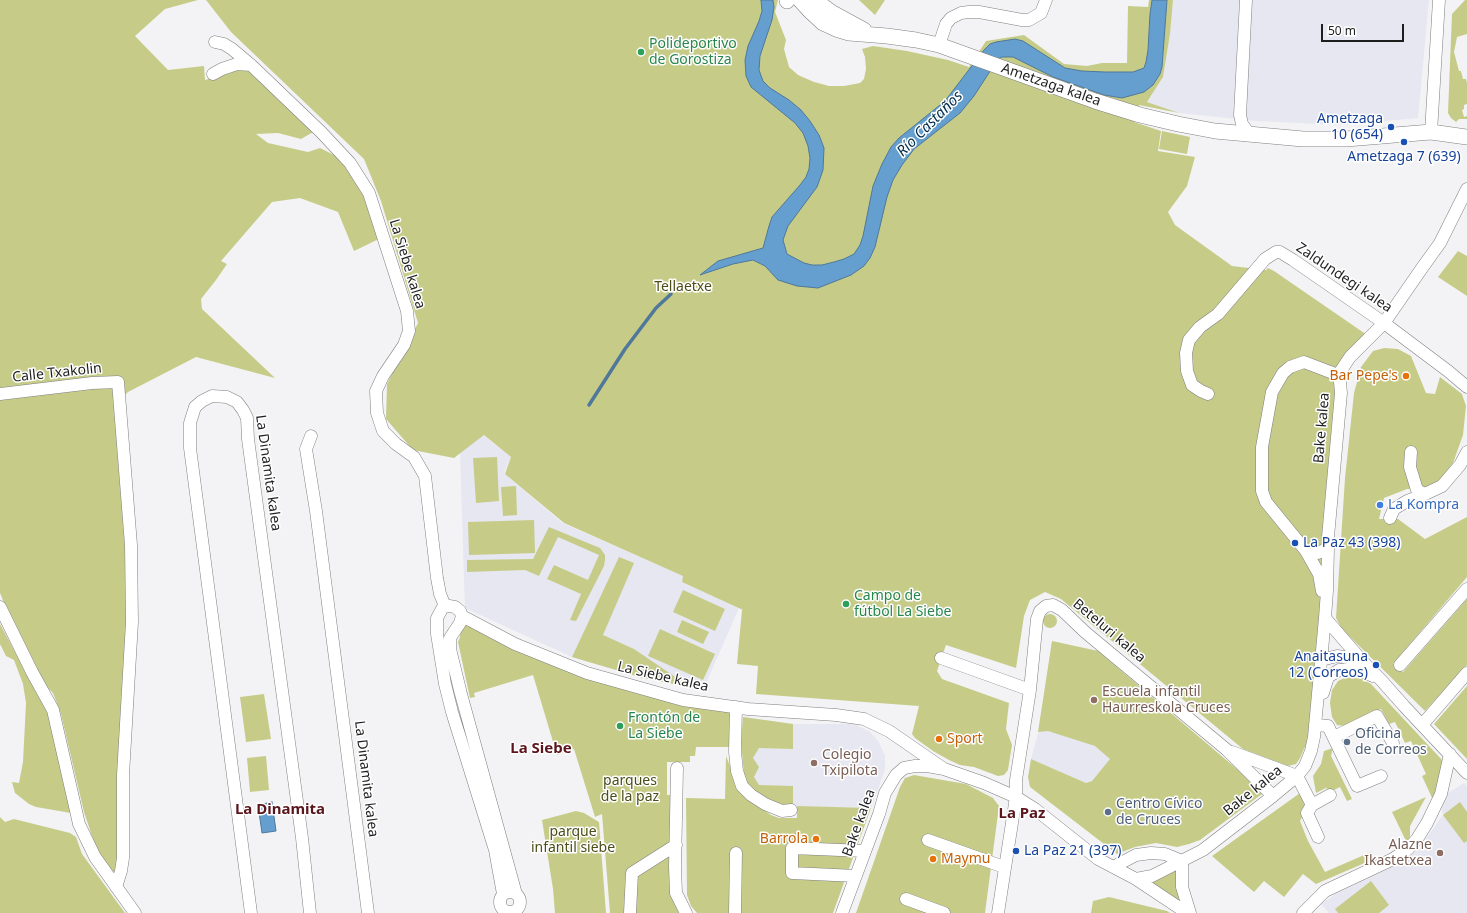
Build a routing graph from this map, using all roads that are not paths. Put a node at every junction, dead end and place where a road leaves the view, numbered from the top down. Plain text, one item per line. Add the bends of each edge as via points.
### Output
1 (791, 0) edge
2 (809, 0) edge
3 (815, 0) edge
4 (1046, 0) edge
5 (1246, 0) edge
6 (1439, 0) edge
7 (1446, 0) edge
8 (1438, 12) junction
9 (858, 28) junction
10 (874, 34) junction
11 (215, 42) dead end
12 (939, 46) junction
13 (251, 64) junction
14 (213, 74) dead end
15 (1240, 115) junction
16 (1228, 132) junction
17 (1431, 132) junction
18 (1250, 135) junction
19 (1467, 137) edge
20 (1467, 189) edge
21 (1384, 323) junction
22 (1338, 375) junction
23 (1467, 387) edge
24 (0, 394) edge
25 (1208, 394) dead end
26 (311, 436) dead end
27 (1411, 452) dead end
28 (1467, 452) edge
29 (1425, 494) junction
30 (1390, 518) dead end
31 (1328, 548) junction
32 (1306, 551) junction
33 (1467, 589) edge
34 (445, 606) junction
35 (0, 608) edge
36 (1325, 612) junction
37 (462, 616) junction
38 (941, 658) dead end
39 (1321, 660) junction
40 (1363, 662) junction
41 (1400, 665) dead end
42 (1340, 670) junction
43 (1467, 673) edge
44 (1381, 680) junction
45 (1030, 690) junction
46 (736, 707) junction
47 (1316, 719) junction
48 (1422, 725) junction
49 (1334, 737) junction
50 (1393, 743) dead end
51 (1227, 750) junction
52 (1450, 754) junction
53 (678, 768) dead end
54 (944, 769) junction
55 (1467, 773) edge
56 (1296, 776) junction
57 (1381, 776) dead end
58 (991, 785) junction
59 (1330, 795) dead end
60 (1273, 796) junction
61 (1016, 797) junction
62 (1312, 805) junction
63 (791, 810) dead end
64 (1012, 814) junction
65 (1044, 816) junction
66 (1318, 837) dead end
67 (928, 840) dead end
68 (676, 845) junction
69 (865, 851) junction
70 (736, 853) dead end
71 (1196, 854) junction
72 (1182, 861) junction
73 (1004, 867) junction
74 (1117, 869) junction
75 (1162, 870) junction
76 (856, 876) junction
77 (1182, 877) junction
78 (1136, 879) junction
79 (116, 886) junction
80 (504, 894) junction
81 (516, 894) junction
82 (906, 899) dead end
83 (514, 911) edge
84 (135, 913) edge
85 (251, 913) edge
86 (310, 913) edge
87 (368, 913) edge
88 (630, 913) edge
89 (686, 913) edge
90 (735, 913) edge
91 (842, 913) edge
92 (944, 913) edge
93 (998, 913) edge
94 (1187, 913) edge
95 (1190, 913) edge
96 (1304, 913) edge

1 - 10 street via 830,26 849,33
2 - 9 street via 835,21
3 - 9 street
4 - 12 street via 1041,13 1029,20 979,12 961,13 946,24
5 - 15 street
6 - 8 street
7 - 8 street
8 - 17 street
9 - 10 street
10 - 12 street, Ametzaga kalea
11 - 13 street, La Siebe kalea via 224,44
12 - 16 street, Ametzaga kalea via 1140,115
13 - 14 street via 237,64
13 - 34 street, La Siebe kalea via 350,163 369,193 407,311 409,330 404,345 376,391 377,413 383,431 414,457 426,476 437,578
15 - 16 street via 1234,127
15 - 18 street via 1242,124
16 - 18 street, Ametzaga kalea
17 - 18 street, Ametzaga kalea via 1303,140
17 - 19 street, Ametzaga kalea
20 - 21 street via 1440,243
21 - 22 street via 1350,357
21 - 23 street, Zaldundegi kalea
21 - 25 street, Zaldundegi kalea via 1280,252 1276,252 1265,259 1218,314 1200,327 1189,340 1186,353 1192,385
22 - 31 street, Bake kalea via 1340,393
22 - 32 street, Bake kalea via 1304,362 1290,367 1283,373 1272,392 1262,448 1262,491 1266,502
24 - 79 street, Calle Txakolin via 118,382 131,545 132,622 123,775 123,858
26 - 87 street, La Dinamita kalea via 306,449
27 - 29 street via 1410,467 1417,490
28 - 29 street via 1460,465 1442,486
29 - 30 street via 1394,509
31 - 32 street via 1318,553
31 - 36 street, Bake kalea
32 - 36 street, Bake kalea via 1319,574
33 - 41 street
34 - 37 street, La Siebe kalea via 455,607
34 - 80 street via 436,618 445,684 495,850
35 - 79 street via 53,710 80,824 95,857
36 - 39 street, Bake kalea
36 - 40 street
37 - 46 street, La Siebe kalea via 515,644 587,673 683,700
37 - 81 street via 450,638 450,649
38 - 45 street
39 - 40 street via 1337,656
39 - 42 street
39 - 47 street, Bake kalea
40 - 44 street
42 - 44 street via 1364,672
42 - 47 street via 1328,678
43 - 48 street
44 - 48 street
45 - 51 street, Beteluri kalea via 1037,619 1046,606 1053,605
45 - 61 street, Beteluri kalea via 1016,780
46 - 54 street, La Siebe kalea via 836,714 864,719 889,731
46 - 63 street via 734,752 742,786 765,804 782,811
47 - 49 street via 1328,726
47 - 56 street, Bake kalea via 1311,751 1305,766
48 - 52 street
49 - 50 street via 1377,716
49 - 57 street via 1357,786
51 - 56 street, Beteluri kalea
51 - 60 street, Beteluri kalea
52 - 55 street
52 - 96 street via 1440,794 1427,823 1407,850 1326,891
53 - 68 street
54 - 58 street, Bake kalea
54 - 69 street, Bake kalea via 915,766 904,768 896,775 885,793
56 - 60 street, Bake kalea
56 - 62 street
58 - 61 street, Bake kalea
58 - 64 street via 1002,796
59 - 62 street
60 - 71 street, Bake kalea
61 - 64 street
61 - 65 street, Bake kalea
62 - 66 street via 1307,813
64 - 65 street via 1033,812
64 - 73 street
65 - 74 street, Bake kalea via 1080,845
67 - 73 street
68 - 88 street via 632,873
68 - 89 street via 676,893
69 - 76 street, Bake kalea
69 - 76 street via 792,848 792,873
70 - 90 street
71 - 72 street, Bake kalea
71 - 77 street
72 - 74 street via 1165,854 1151,853 1136,855
72 - 75 street, Bake kalea
72 - 77 street
73 - 93 street
74 - 75 street, Bake kalea
74 - 78 street, Bake kalea
75 - 78 street, Bake kalea via 1152,876
76 - 91 street, Bake kalea
77 - 95 street via 1182,887
78 - 94 street
79 - 84 street
80 - 81 street
80 - 83 street via 500,899 500,906 505,910
81 - 83 street via 519,899
82 - 92 street
85 - 86 street, La Dinamita kalea via 190,448 190,423 195,407 212,396 227,397 237,402 247,418

